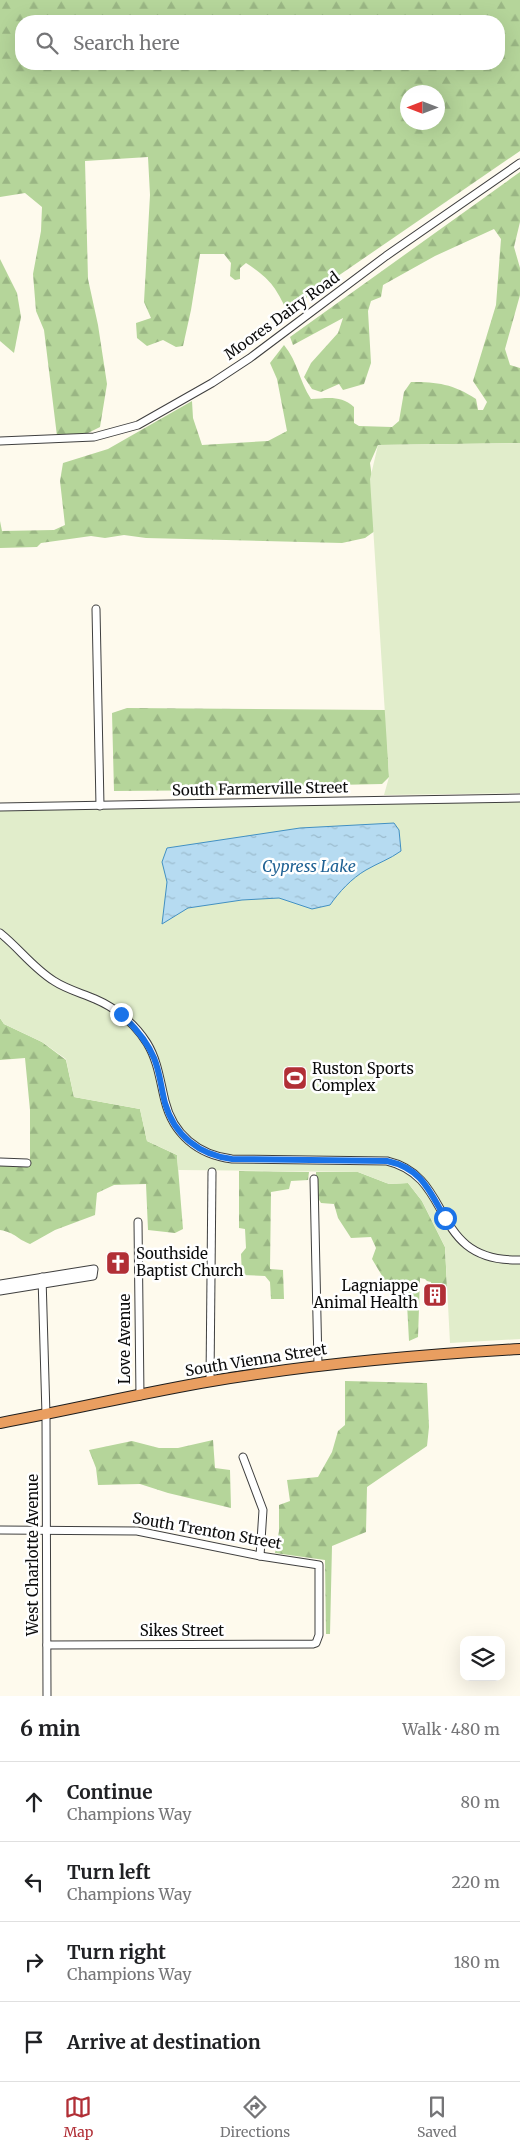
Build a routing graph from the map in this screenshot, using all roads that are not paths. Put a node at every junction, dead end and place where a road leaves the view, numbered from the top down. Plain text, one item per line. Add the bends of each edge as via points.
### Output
1 (520, 163) edge
2 (0, 441) edge
3 (96, 609) dead end
4 (520, 798) edge
5 (100, 806) junction
6 (0, 807) edge
7 (0, 933) edge
8 (0, 1162) edge
9 (27, 1163) dead end
10 (212, 1172) dead end
11 (314, 1179) dead end
12 (138, 1222) dead end
13 (520, 1260) edge
14 (42, 1281) junction
15 (0, 1284) edge
16 (0, 1291) edge
17 (520, 1348) edge
18 (318, 1365) junction
19 (210, 1381) junction
20 (140, 1396) junction
21 (46, 1415) junction
22 (0, 1422) edge
23 (243, 1457) dead end
24 (46, 1529) junction
25 (0, 1530) edge
26 (260, 1556) junction
27 (316, 1643) joint
28 (47, 1645) junction
29 (47, 1696) edge

1 - 2 street, Moores Dairy Road via 386,256 250,358 138,425 94,437
3 - 5 street
4 - 5 street, South Farmerville Street
5 - 6 street, South Farmerville Street
7 - 13 street via 55,982 108,1006 128,1020 150,1050 174,1123 186,1140 200,1149 232,1159 380,1160 400,1164 410,1168 422,1180 466,1246 496,1260
8 - 9 street
10 - 19 street
11 - 18 street
12 - 20 street, Love Avenue
14 - 14 street via 93,1276 94,1269
14 - 15 street
14 - 16 street
14 - 21 street, West Charlotte Avenue
17 - 18 highway, South Vienna Street
18 - 19 highway, South Vienna Street
19 - 20 highway, South Vienna Street
20 - 21 highway, South Vienna Street
21 - 22 highway, South Vienna Street
21 - 24 street, West Charlotte Avenue
23 - 26 street via 263,1514
24 - 25 street, South Trenton Street
24 - 26 street, South Trenton Street via 137,1530
24 - 28 street, West Charlotte Avenue
26 - 27 street, South Trenton Street via 318,1564 319,1635
27 - 28 street, Sikes Street
28 - 29 street, West Charlotte Avenue

